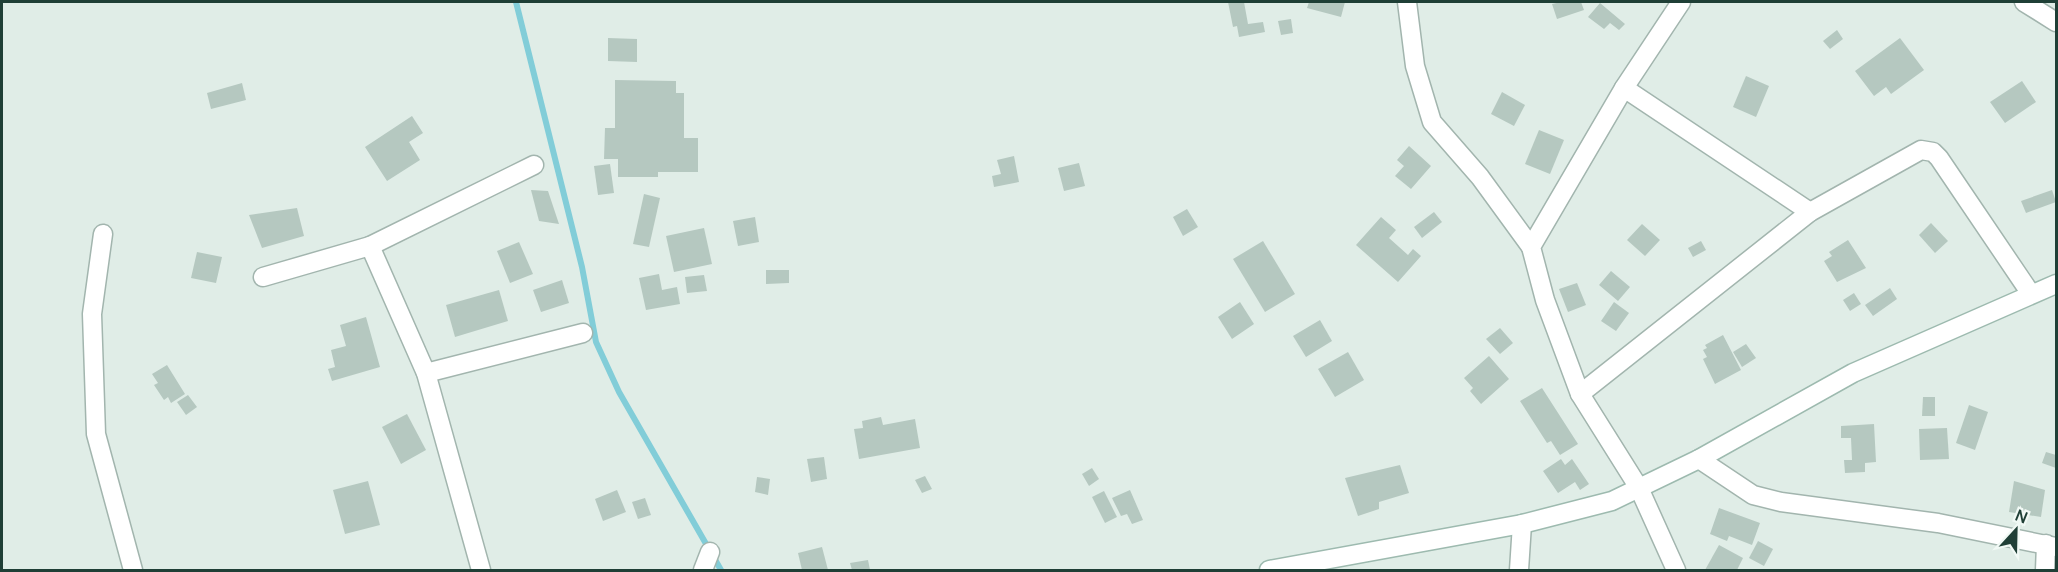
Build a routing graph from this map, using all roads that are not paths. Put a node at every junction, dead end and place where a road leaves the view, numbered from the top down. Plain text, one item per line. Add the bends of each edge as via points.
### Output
1 (1407, 2) edge
2 (1681, 2) edge
3 (2024, 2) edge
4 (2056, 22) edge
5 (1624, 88) junction
6 (534, 165) dead end
7 (1810, 212) junction
8 (103, 234) dead end
9 (370, 246) junction
10 (1531, 247) junction
11 (263, 277) dead end
12 (2056, 284) edge
13 (2031, 294) junction
14 (583, 333) dead end
15 (426, 373) junction
16 (1580, 394) junction
17 (1699, 459) junction
18 (1639, 488) junction
19 (1522, 524) junction
20 (2051, 545) edge
21 (711, 552) dead end
22 (1673, 568) edge
23 (133, 570) edge
24 (481, 570) edge
25 (703, 570) edge
26 (1269, 570) edge
27 (1519, 570) edge
28 (2044, 570) edge

1 - 10 street via 1415,66 1432,122 1480,177
2 - 5 street
3 - 4 street
5 - 7 street
5 - 10 street
6 - 9 street
7 - 13 street via 1927,150 1939,158
7 - 16 street
8 - 23 street via 92,314 96,434
9 - 11 street
9 - 15 street
10 - 16 street via 1545,300
12 - 13 street
13 - 17 street via 1852,374
14 - 15 street
15 - 24 street
16 - 18 street
17 - 18 street
17 - 20 street via 1753,495 1781,502 1938,523
18 - 19 street via 1602,504
18 - 22 street
19 - 26 street
19 - 27 street
20 - 28 street
21 - 25 street

